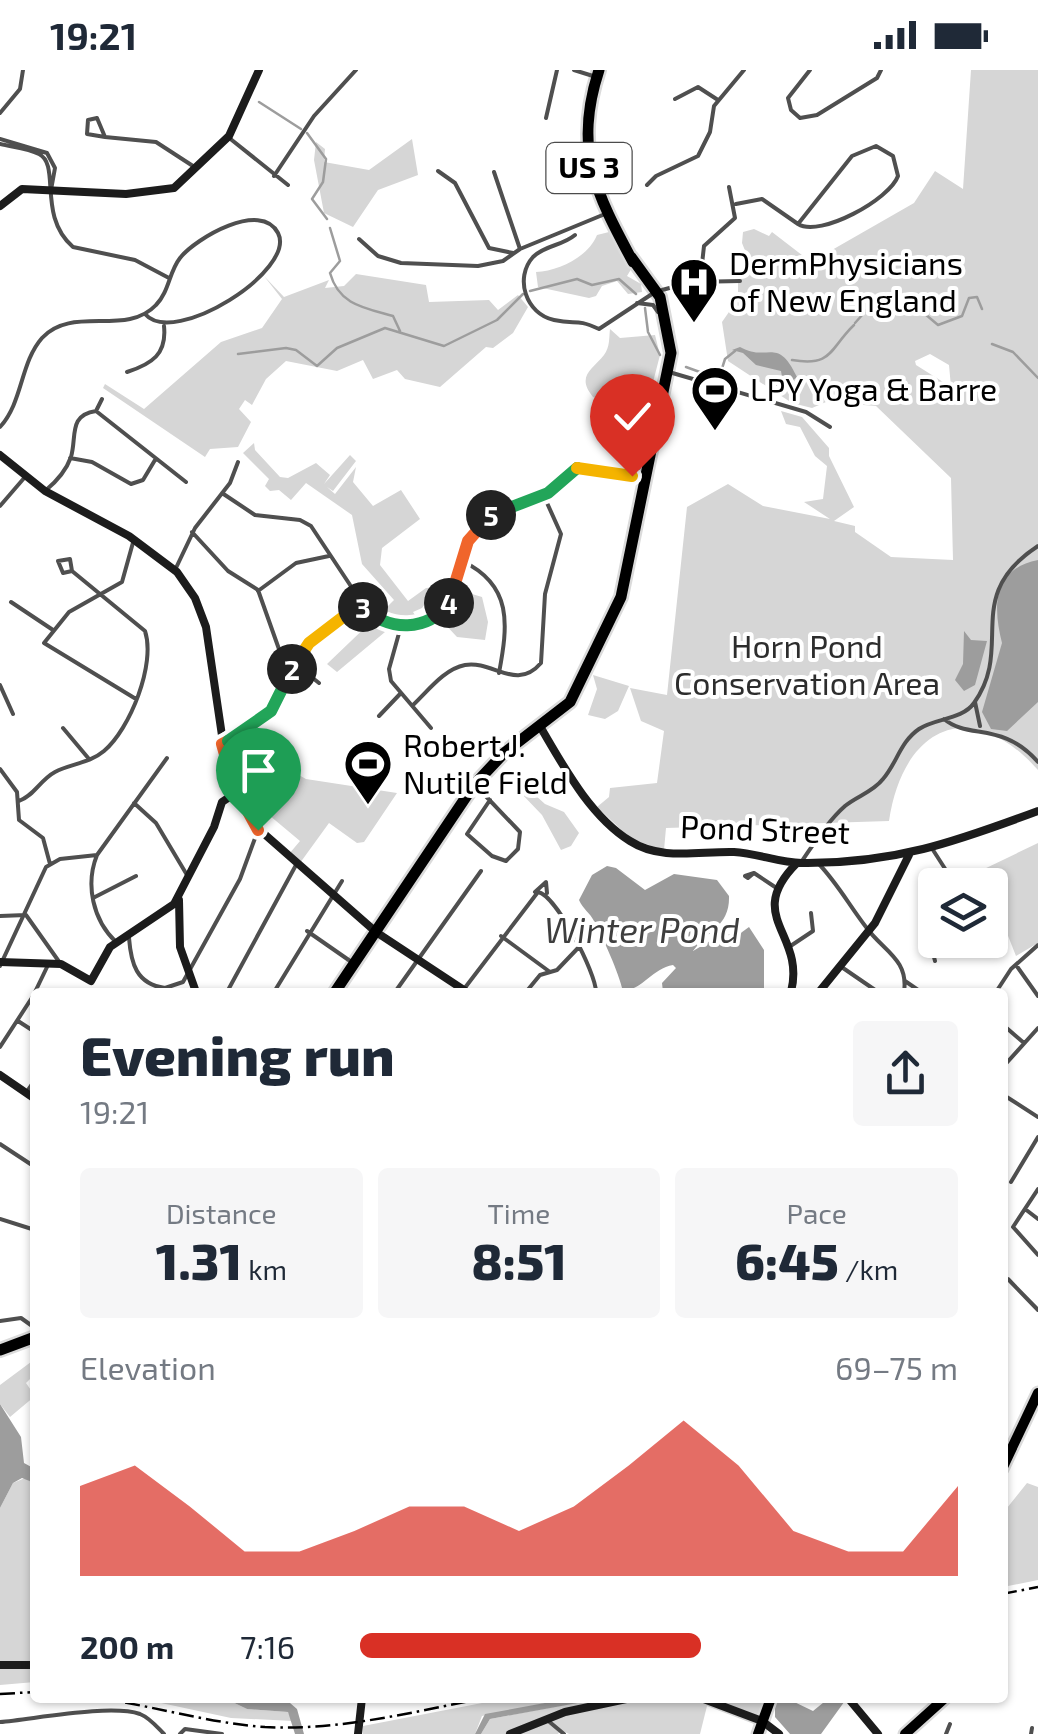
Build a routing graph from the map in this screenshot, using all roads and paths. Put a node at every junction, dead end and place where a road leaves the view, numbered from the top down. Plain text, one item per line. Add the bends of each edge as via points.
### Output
1 (23, 70) edge
2 (259, 70) edge
3 (356, 70) edge
4 (557, 70) edge
5 (574, 70) edge
6 (744, 70) edge
7 (810, 70) edge
8 (881, 70) edge
9 (598, 74) edge
10 (675, 99) dead end
11 (719, 100) junction
12 (0, 113) edge
13 (546, 118) dead end
14 (228, 137) junction
15 (105, 138) junction
16 (0, 141) edge
17 (197, 169) junction
18 (438, 171) dead end
19 (494, 172) dead end
20 (274, 176) junction
21 (647, 185) dead end
22 (288, 186) dead end
23 (729, 187) dead end
24 (52, 190) junction
25 (736, 204) junction
26 (0, 206) edge
27 (605, 214) junction
28 (798, 224) junction
29 (575, 235) dead end
30 (358, 239) dead end
31 (520, 249) junction
32 (514, 253) junction
33 (630, 257) junction
34 (169, 278) junction
35 (740, 281) dead end
36 (700, 282) junction
37 (648, 298) junction
38 (145, 314) junction
39 (164, 326) junction
40 (127, 372) dead end
41 (669, 372) junction
42 (102, 399) dead end
43 (96, 411) junction
44 (656, 411) junction
45 (0, 427) edge
46 (830, 427) dead end
47 (0, 455) edge
48 (70, 458) junction
49 (155, 460) junction
50 (238, 462) dead end
51 (644, 462) junction
52 (25, 477) junction
53 (633, 478) junction
54 (186, 482) dead end
55 (45, 491) junction
56 (222, 493) junction
57 (544, 494) junction
58 (0, 506) edge
59 (636, 516) junction
60 (192, 532) junction
61 (134, 539) junction
62 (1038, 546) edge
63 (331, 556) junction
64 (462, 561) junction
65 (175, 570) junction
66 (72, 571) dead end
67 (258, 590) junction
68 (104, 596) junction
69 (12, 602) dead end
70 (360, 604) junction
71 (401, 626) junction
72 (54, 630) junction
73 (295, 662) junction
74 (499, 673) junction
75 (319, 684) dead end
76 (0, 686) edge
77 (400, 694) junction
78 (136, 700) junction
79 (974, 702) junction
80 (414, 706) junction
81 (14, 714) dead end
82 (379, 716) dead end
83 (944, 718) junction
84 (63, 728) dead end
85 (431, 728) dead end
86 (540, 728) junction
87 (983, 729) junction
88 (222, 744) junction
89 (167, 758) dead end
90 (89, 759) junction
91 (1038, 762) edge
92 (0, 769) edge
93 (474, 785) junction
94 (237, 792) junction
95 (490, 800) junction
96 (19, 801) junction
97 (134, 803) junction
98 (1038, 811) edge
99 (258, 830) junction
100 (933, 850) junction
101 (909, 854) junction
102 (96, 855) junction
103 (799, 862) junction
104 (817, 862) junction
105 (50, 864) junction
106 (296, 865) junction
107 (945, 868) edge
108 (481, 871) dead end
109 (754, 873) dead end
110 (136, 876) dead end
111 (189, 878) junction
112 (342, 881) dead end
113 (775, 887) junction
114 (535, 893) junction
115 (545, 893) junction
116 (332, 894) junction
117 (180, 895) junction
118 (93, 898) junction
119 (811, 913) dead end
120 (26, 915) junction
121 (0, 916) edge
122 (307, 931) junction
123 (376, 932) junction
124 (868, 932) junction
125 (130, 933) junction
126 (501, 936) junction
127 (116, 942) junction
128 (1038, 945) edge
129 (578, 948) junction
130 (788, 948) junction
131 (418, 960) junction
132 (1, 963) edge
133 (61, 964) junction
134 (355, 964) junction
135 (48, 965) junction
136 (1016, 965) junction
137 (843, 968) junction
138 (550, 972) junction
139 (188, 976) junction
140 (91, 981) junction
141 (904, 981) junction
142 (37, 988) edge
143 (87, 988) edge
144 (194, 988) edge
145 (229, 988) edge
146 (276, 988) edge
147 (338, 988) edge
148 (398, 988) edge
149 (460, 988) edge
150 (466, 988) edge
151 (529, 988) edge
152 (595, 988) edge
153 (791, 988) edge
154 (824, 988) edge
155 (872, 988) edge
156 (904, 988) edge
157 (915, 988) edge
158 (999, 988) edge
159 (1038, 996) edge
160 (30, 1001) edge
161 (18, 1021) junction
162 (1038, 1028) edge
163 (30, 1029) edge
164 (1008, 1029) edge
165 (1024, 1043) junction
166 (0, 1047) edge
167 (1008, 1060) edge
168 (0, 1075) edge
169 (30, 1088) edge
170 (26, 1094) junction
171 (30, 1097) edge
172 (1008, 1098) edge
173 (1038, 1117) edge
174 (1038, 1137) edge
175 (0, 1144) edge
176 (30, 1163) edge
177 (1011, 1182) dead end
178 (1038, 1189) edge
179 (1025, 1210) junction
180 (1038, 1218) edge
181 (0, 1220) edge
182 (30, 1229) edge
183 (1038, 1255) edge
184 (1008, 1279) dead end
185 (1038, 1310) edge
186 (0, 1320) edge
187 (30, 1324) edge
188 (30, 1339) edge
189 (0, 1350) edge
190 (1038, 1392) edge
191 (1008, 1456) edge
192 (30, 1665) edge
193 (0, 1666) edge
194 (361, 1703) edge
195 (610, 1703) edge
196 (732, 1703) edge
197 (769, 1703) edge
198 (852, 1703) edge
199 (940, 1703) edge
200 (546, 1718) junction
201 (762, 1720) junction
202 (0, 1722) edge
203 (950, 1724) dead end
204 (513, 1733) edge
205 (164, 1734) edge
206 (180, 1734) edge
207 (222, 1734) edge
208 (358, 1734) edge
209 (564, 1734) edge
210 (758, 1734) edge
211 (779, 1734) edge
212 (878, 1734) edge
213 (908, 1734) edge
214 (946, 1734) edge

1 - 12 street via 20,89
2 - 14 street
3 - 20 street via 314,116
4 - 13 street
5 - 9 street
6 - 11 street
7 - 8 street via 788,100 802,118 824,112
9 - 27 highway, US 3 via 588,152
10 - 11 street via 700,87
11 - 21 street via 700,154
14 - 17 street
14 - 20 street
15 - 15 street via 87,134 88,120 97,118
15 - 17 street via 156,142
16 - 24 street via 44,156
17 - 24 street via 181,184 154,193
18 - 32 street via 455,182 489,248
19 - 31 street
20 - 22 street
23 - 25 street
24 - 26 street via 22,189
24 - 34 street via 54,225 73,247 135,260
25 - 28 street via 764,200
25 - 36 street via 732,223 704,246
27 - 31 street
27 - 33 highway, US 3
28 - 28 street via 860,150 879,147 892,156 898,176 887,193 822,229
29 - 37 street via 544,248 528,264 524,288 535,309 555,320 584,320 598,330
30 - 32 street via 379,257 402,264 478,266
31 - 32 street
33 - 37 highway, US 3
33 - 37 highway, US 3
34 - 38 street via 159,303
34 - 39 street via 187,251 242,221 264,220 278,234 276,261 237,295
35 - 36 street
36 - 37 street
37 - 41 highway, US 3 via 670,336
37 - 44 highway, US 3 via 661,318 665,360
38 - 39 street
38 - 45 street via 70,323 47,334
39 - 40 street via 160,354
41 - 44 highway, US 3
41 - 46 street via 806,412
42 - 43 street
43 - 48 street via 75,424
43 - 49 street
44 - 51 highway, US 3
47 - 52 street
48 - 49 street via 131,484 144,480
48 - 55 street
49 - 54 street
50 - 56 street
51 - 53 highway, US 3
51 - 59 highway, US 3
52 - 55 street
52 - 58 street
53 - 57 street via 579,467
53 - 59 highway, US 3
55 - 61 street
56 - 60 street
56 - 63 street via 255,515 306,523
57 - 64 street via 492,513 468,541
57 - 74 street via 560,534 545,594 544,655 531,672
59 - 86 highway, US 3 via 611,613 574,695
60 - 65 street
60 - 67 street via 228,571
61 - 65 street
61 - 68 street via 127,574
62 - 79 street via 1011,567 996,592 990,662
63 - 67 street via 296,564
63 - 70 street
64 - 71 street via 442,613
64 - 74 street via 490,579 504,604 508,630
65 - 88 street via 206,627
66 - 68 street
67 - 73 street via 277,648
68 - 72 street via 69,612
68 - 78 street via 148,638
69 - 72 street
70 - 71 street
70 - 73 street via 318,634
71 - 77 street via 389,669
72 - 78 street via 44,643
73 - 75 street
73 - 88 street via 271,711
74 - 80 street via 462,666
76 - 81 street
77 - 80 street
77 - 82 street
78 - 90 street via 124,729
79 - 83 street
79 - 87 street
80 - 85 street
83 - 87 street
83 - 103 street via 907,739 881,782 846,806
84 - 90 street
86 - 93 highway, US 3
86 - 103 street, Pond Street via 588,800 634,843 667,853 747,853
87 - 91 street via 1019,742
88 - 94 street
89 - 97 street
90 - 96 street via 54,772
92 - 96 street
93 - 95 street
93 - 123 highway, US 3
94 - 99 street
94 - 111 street via 222,802
95 - 95 street via 521,835 506,862 467,834
96 - 105 street via 19,820 43,838
97 - 102 street
97 - 111 street via 156,823
98 - 100 street, Pond Street
99 - 106 street
99 - 139 street
100 - 101 street, Pond Street
100 - 107 street
101 - 104 street, Pond Street
101 - 124 street
102 - 105 street
102 - 118 street
103 - 104 street, Pond Street
103 - 113 street
104 - 124 street via 848,896
105 - 120 street via 32,890
106 - 116 street
106 - 145 street
108 - 131 street
109 - 113 street
110 - 118 street
111 - 117 street
112 - 116 street
113 - 130 street
114 - 115 street
114 - 115 street via 546,882
114 - 126 street
115 - 129 street
116 - 122 street
116 - 123 street
117 - 125 street
117 - 139 street via 178,930
118 - 127 street via 97,917
119 - 130 street via 813,931
120 - 121 street
120 - 132 street
120 - 133 street
122 - 134 street
122 - 146 street
123 - 131 street
123 - 134 highway, US 3
124 - 137 street
124 - 141 street via 894,954
125 - 127 street
125 - 139 street via 132,964 143,980 164,988
126 - 138 street
126 - 150 street
127 - 140 street
128 - 136 street
129 - 138 street
129 - 152 street
130 - 153 street
131 - 148 street
131 - 149 street
132 - 135 street
133 - 135 street
133 - 140 street
134 - 147 highway, US 3
135 - 142 street
136 - 158 street
136 - 159 street
137 - 154 street
137 - 155 street
138 - 151 street
139 - 144 street
140 - 143 street
141 - 156 street
141 - 157 street
160 - 161 street
161 - 163 street
161 - 166 street
162 - 165 street
164 - 165 street
165 - 167 street
168 - 170 street
169 - 170 street
170 - 171 street
172 - 173 street
174 - 177 street
175 - 176 street
178 - 179 street
179 - 180 street
179 - 183 street via 1013,1227
181 - 182 street
184 - 185 street
186 - 187 street via 21,1318
188 - 189 highway
190 - 191 main road
192 - 193 street
194 - 208 street
195 - 200 street
196 - 201 street
197 - 201 main road
198 - 212 street
199 - 213 main road
200 - 204 street
200 - 209 street
201 - 210 main road
201 - 211 street
202 - 205 street via 132,1712
203 - 214 street
206 - 207 street

